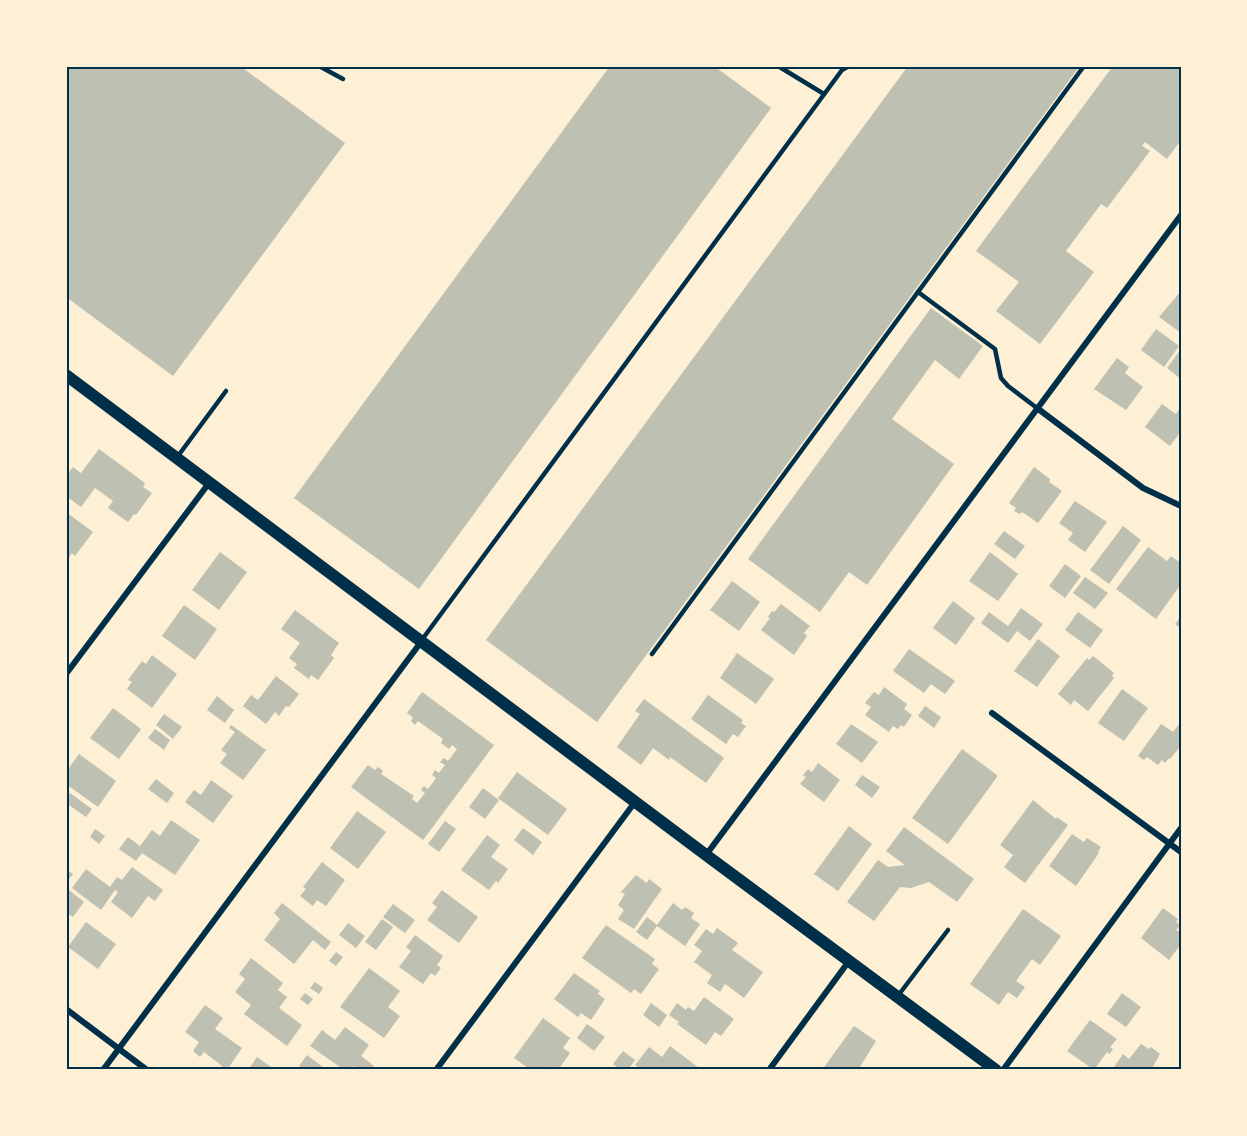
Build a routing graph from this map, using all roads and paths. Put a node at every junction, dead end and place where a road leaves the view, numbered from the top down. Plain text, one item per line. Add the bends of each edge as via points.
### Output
1 (319, 66) edge
2 (777, 66) edge
3 (849, 66) edge
4 (1084, 66) edge
5 (343, 79) dead end
6 (824, 94) junction
7 (1181, 215) edge
8 (918, 292) junction
9 (66, 375) edge
10 (226, 391) dead end
11 (1037, 408) junction
12 (177, 458) junction
13 (209, 483) junction
14 (1181, 506) edge
15 (421, 642) junction
16 (652, 654) dead end
17 (66, 674) edge
18 (992, 713) dead end
19 (635, 802) junction
20 (1181, 828) edge
21 (1169, 844) junction
22 (1181, 852) edge
23 (706, 855) junction
24 (948, 930) dead end
25 (849, 961) junction
26 (897, 997) junction
27 (66, 1009) edge
28 (119, 1049) junction
29 (103, 1070) edge
30 (147, 1070) edge
31 (436, 1070) edge
32 (769, 1070) edge
33 (996, 1070) edge
34 (1003, 1070) edge

1 - 5 lane
2 - 6 lane
3 - 6 lane
4 - 8 lane
6 - 15 lane
7 - 11 street
8 - 11 lane via 995,349 1001,378
8 - 16 lane
9 - 12 main road
10 - 12 lane
11 - 14 street via 1143,488
11 - 23 street
12 - 13 main road
13 - 15 main road
13 - 17 street
15 - 19 main road
15 - 28 street
18 - 21 street
19 - 23 main road
19 - 31 street
20 - 21 street
21 - 22 street
21 - 34 street
23 - 25 main road
24 - 26 lane
25 - 26 main road
25 - 32 street
26 - 33 main road
27 - 28 street
28 - 29 street
28 - 30 street

